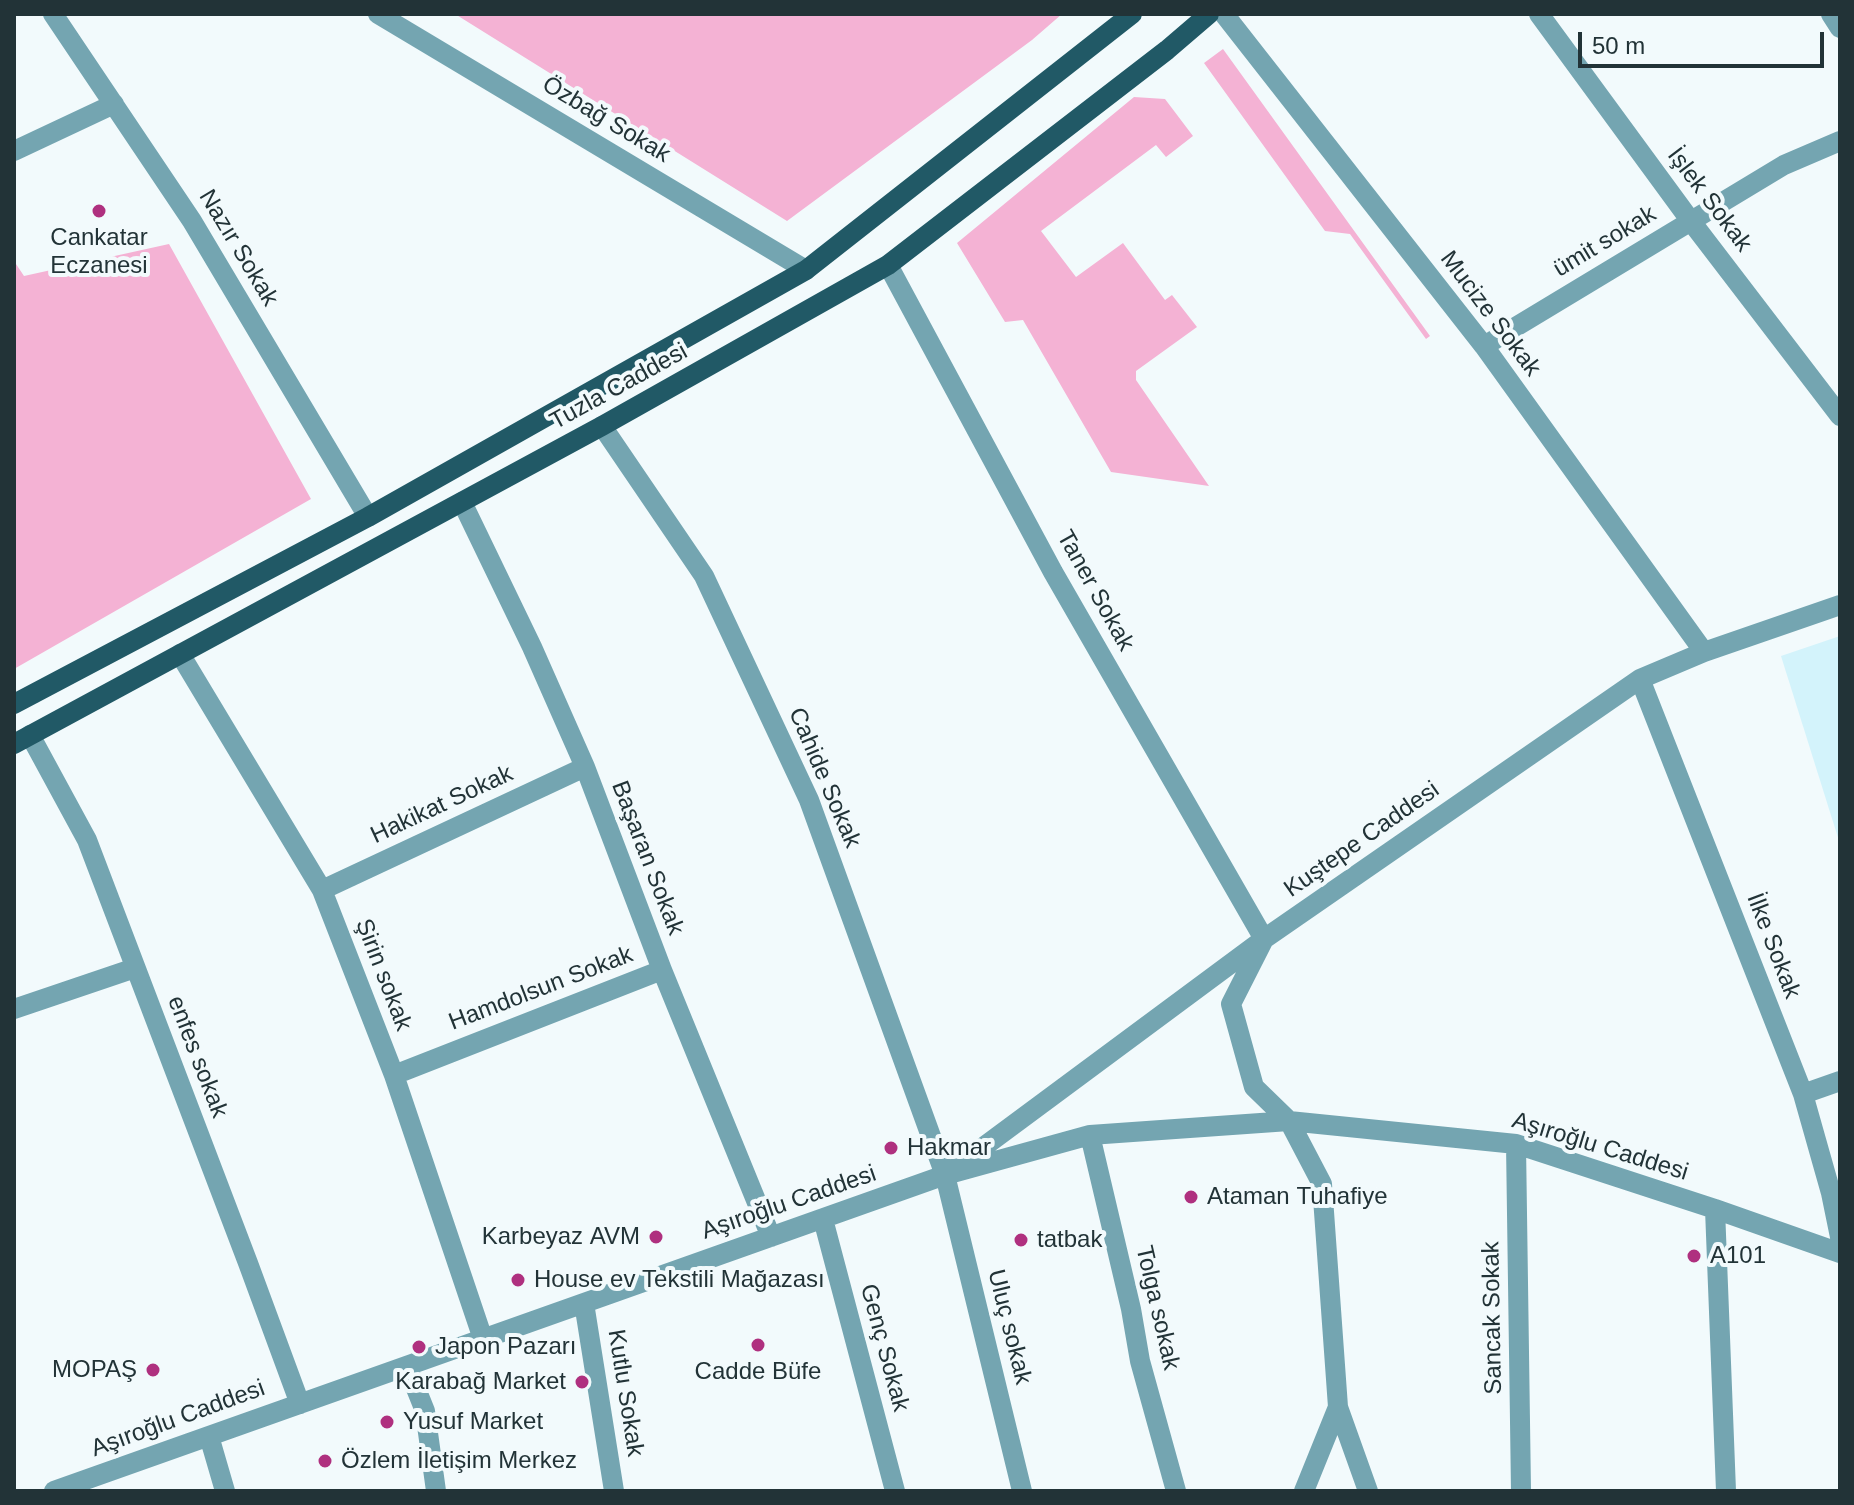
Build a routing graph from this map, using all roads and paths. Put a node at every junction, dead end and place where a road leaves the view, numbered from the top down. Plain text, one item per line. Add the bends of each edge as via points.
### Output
1 (53, 14) edge
2 (378, 14) edge
3 (1132, 14) edge
4 (1209, 14) edge
5 (1224, 14) edge
6 (1539, 14) edge
7 (1831, 14) edge
8 (1840, 28) edge
9 (114, 104) junction
10 (1840, 141) edge
11 (14, 151) edge
12 (1690, 220) junction
13 (888, 265) junction
14 (806, 270) junction
15 (1484, 346) junction
16 (1840, 416) edge
17 (602, 426) junction
18 (462, 502) junction
19 (368, 517) junction
20 (1840, 605) edge
21 (1704, 652) junction
22 (180, 654) junction
23 (1640, 679) junction
24 (14, 704) edge
25 (22, 740) edge
26 (585, 767) junction
27 (322, 890) junction
28 (1264, 939) junction
29 (135, 968) junction
30 (662, 970) junction
31 (14, 1009) edge
32 (394, 1075) junction
33 (1840, 1081) edge
34 (1803, 1094) junction
35 (1289, 1121) junction
36 (1090, 1135) junction
37 (1516, 1144) junction
38 (945, 1175) junction
39 (1715, 1209) junction
40 (823, 1219) junction
41 (771, 1237) junction
42 (1840, 1237) edge
43 (1840, 1253) edge
44 (584, 1303) junction
45 (483, 1339) junction
46 (407, 1366) junction
47 (300, 1404) junction
48 (1338, 1407) junction
49 (209, 1436) junction
50 (54, 1491) edge
51 (225, 1491) edge
52 (436, 1491) edge
53 (614, 1491) edge
54 (895, 1491) edge
55 (1022, 1491) edge
56 (1176, 1491) edge
57 (1304, 1491) edge
58 (1368, 1491) edge
59 (1521, 1491) edge
60 (1726, 1491) edge

1 - 9 street, Nazır Sokak
2 - 14 street, Özbağ Sokak
3 - 14 main road, Tuzla Caddesi
4 - 13 main road, Tuzla Caddesi
5 - 15 street, Mucize Sokak
6 - 12 street, İşlek Sokak
7 - 8 street
9 - 11 street
9 - 19 street, Nazır Sokak via 192,221
10 - 12 street, ümit sokak via 1784,165
12 - 15 street, ümit sokak
12 - 16 street, İşlek Sokak
13 - 17 main road, Tuzla Caddesi
13 - 28 street, Taner Sokak via 1053,572
14 - 19 main road, Tuzla Caddesi
15 - 21 street, Mucize Sokak
17 - 18 main road, Tuzla Caddesi
17 - 38 street, Cahide Sokak via 704,576 809,800
18 - 22 main road, Tuzla Caddesi
18 - 26 street, Başaran Sokak
19 - 24 main road, Tuzla Caddesi
20 - 21 street, Kuştepe Caddesi
21 - 23 street, Kuştepe Caddesi
22 - 25 main road, Tuzla Caddesi
22 - 27 street, Şirin sokak
23 - 28 street, Kuştepe Caddesi
23 - 34 street, İlke Sokak
25 - 29 street, enfes sokak via 87,840
26 - 27 street, Hakikat Sokak
26 - 30 street, Başaran Sokak
27 - 32 street, Şirin sokak
28 - 35 street via 1231,1004 1254,1087
28 - 38 street, Kuştepe Caddesi
29 - 31 street
29 - 47 street, enfes sokak
30 - 32 street, Hamdolsun Sokak
30 - 41 street, Başaran Sokak
32 - 45 street, Şirin sokak
33 - 34 street
34 - 42 street, İlke Sokak
35 - 36 street, Aşıroğlu Caddesi
35 - 37 street, Aşıroğlu Caddesi
35 - 48 street via 1322,1184
36 - 38 street, Aşıroğlu Caddesi
36 - 56 street, Tolga sokak via 1140,1361
37 - 39 street, Aşıroğlu Caddesi
37 - 59 street, Sancak Sokak
38 - 40 street, Aşıroğlu Caddesi
38 - 55 street, Uluç sokak
39 - 43 street, Aşıroğlu Caddesi
39 - 60 street
40 - 41 street, Aşıroğlu Caddesi
40 - 54 street, Genç Sokak
41 - 44 street, Aşıroğlu Caddesi
44 - 45 street, Aşıroğlu Caddesi
44 - 53 street, Kutlu Sokak
45 - 46 street, Aşıroğlu Caddesi
46 - 47 street, Aşıroğlu Caddesi
46 - 52 street via 425,1411
47 - 49 street, Aşıroğlu Caddesi
48 - 57 street
48 - 58 street
49 - 50 street, Aşıroğlu Caddesi
49 - 51 street

